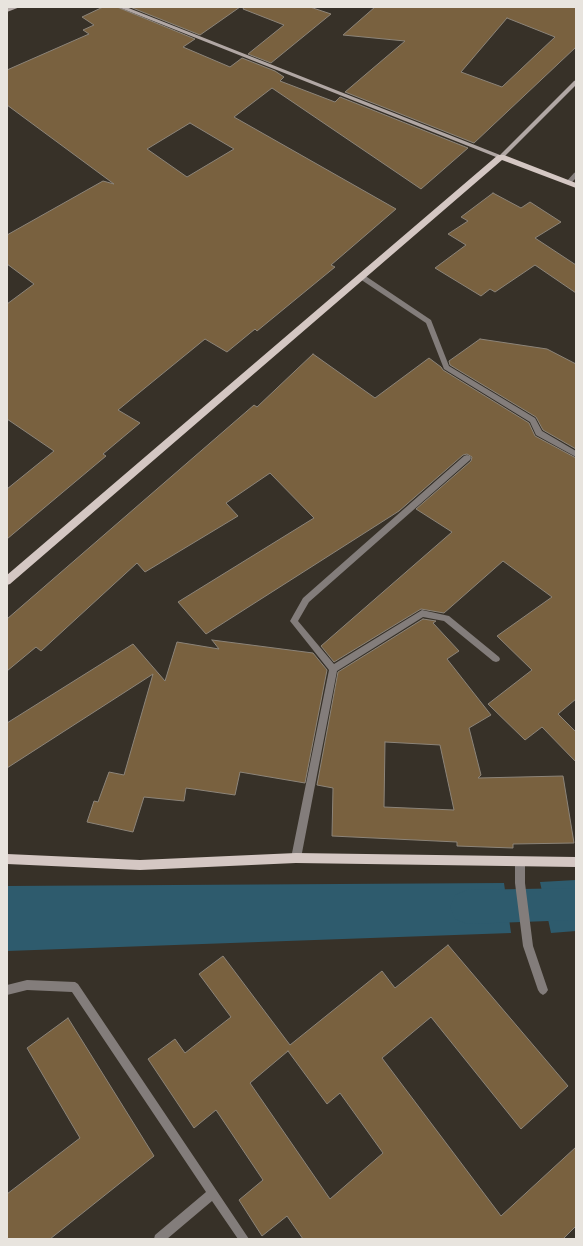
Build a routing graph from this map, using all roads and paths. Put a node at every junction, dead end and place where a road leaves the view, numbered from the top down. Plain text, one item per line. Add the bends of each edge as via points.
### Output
1 (17, 7) edge
2 (121, 7) edge
3 (7, 10) edge
4 (576, 82) edge
5 (501, 157) junction
6 (576, 174) edge
7 (568, 183) junction
8 (576, 186) edge
9 (362, 278) junction
10 (576, 454) edge
11 (467, 458) dead end
12 (7, 581) edge
13 (496, 659) dead end
14 (333, 669) junction
15 (296, 858) junction
16 (7, 859) edge
17 (520, 862) junction
18 (576, 862) edge
19 (7, 990) edge
20 (543, 990) dead end
21 (213, 1193) junction
22 (159, 1239) edge
23 (244, 1239) edge

1 - 3 main road
2 - 5 main road
4 - 5 main road
5 - 7 main road
5 - 9 main road
6 - 7 street
7 - 8 main road
9 - 10 street via 429,322 446,367 533,420 539,433
9 - 12 main road
11 - 14 street via 306,600 294,621
13 - 14 street via 446,618 422,614
14 - 15 street
15 - 16 main road via 140,865
15 - 17 main road
17 - 18 main road
17 - 20 street via 528,946
19 - 21 street via 27,985 75,987
21 - 22 street
21 - 23 street

